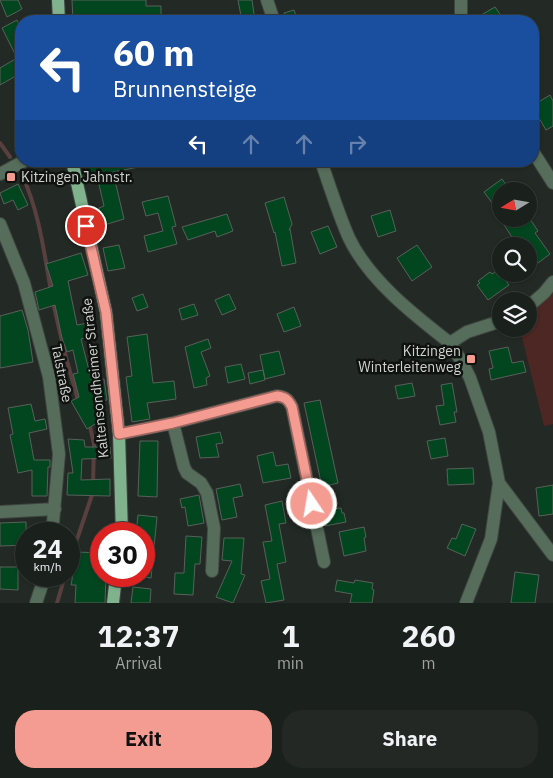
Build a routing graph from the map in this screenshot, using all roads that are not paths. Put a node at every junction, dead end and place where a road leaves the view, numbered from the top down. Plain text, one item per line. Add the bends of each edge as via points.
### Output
1 (267, 0) edge
2 (461, 0) edge
3 (58, 1) edge
4 (59, 15) edge
5 (272, 15) edge
6 (461, 15) edge
7 (539, 161) edge
8 (15, 166) edge
9 (73, 167) edge
10 (323, 167) edge
11 (0, 174) edge
12 (553, 183) edge
13 (0, 224) edge
14 (553, 282) edge
15 (537, 299) edge
16 (492, 323) edge
17 (450, 343) junction
18 (173, 423) junction
19 (119, 434) junction
20 (499, 483) junction
21 (55, 509) junction
22 (0, 512) edge
23 (53, 522) edge
24 (122, 522) edge
25 (553, 555) edge
26 (324, 562) dead end
27 (212, 571) dead end
28 (42, 587) edge
29 (115, 587) edge
30 (36, 603) edge
31 (113, 603) edge
32 (466, 603) edge

1 - 5 street
2 - 6 street
3 - 4 main road
7 - 12 street
8 - 11 street
9 - 19 main road, Kaltensondheimer Straße via 106,312
10 - 17 street via 360,257 396,297
13 - 21 street, Talstraße via 24,283 49,377 59,454
14 - 15 street
16 - 17 street via 467,332
17 - 20 street via 470,378 486,423
18 - 19 street
18 - 26 street via 277,396 289,401
18 - 27 street via 184,467 207,493 214,528
19 - 24 main road, Kaltensondheimer Straße
20 - 25 street
20 - 32 street via 491,539
21 - 22 street
21 - 23 street, Talstraße
28 - 30 street
29 - 31 main road

